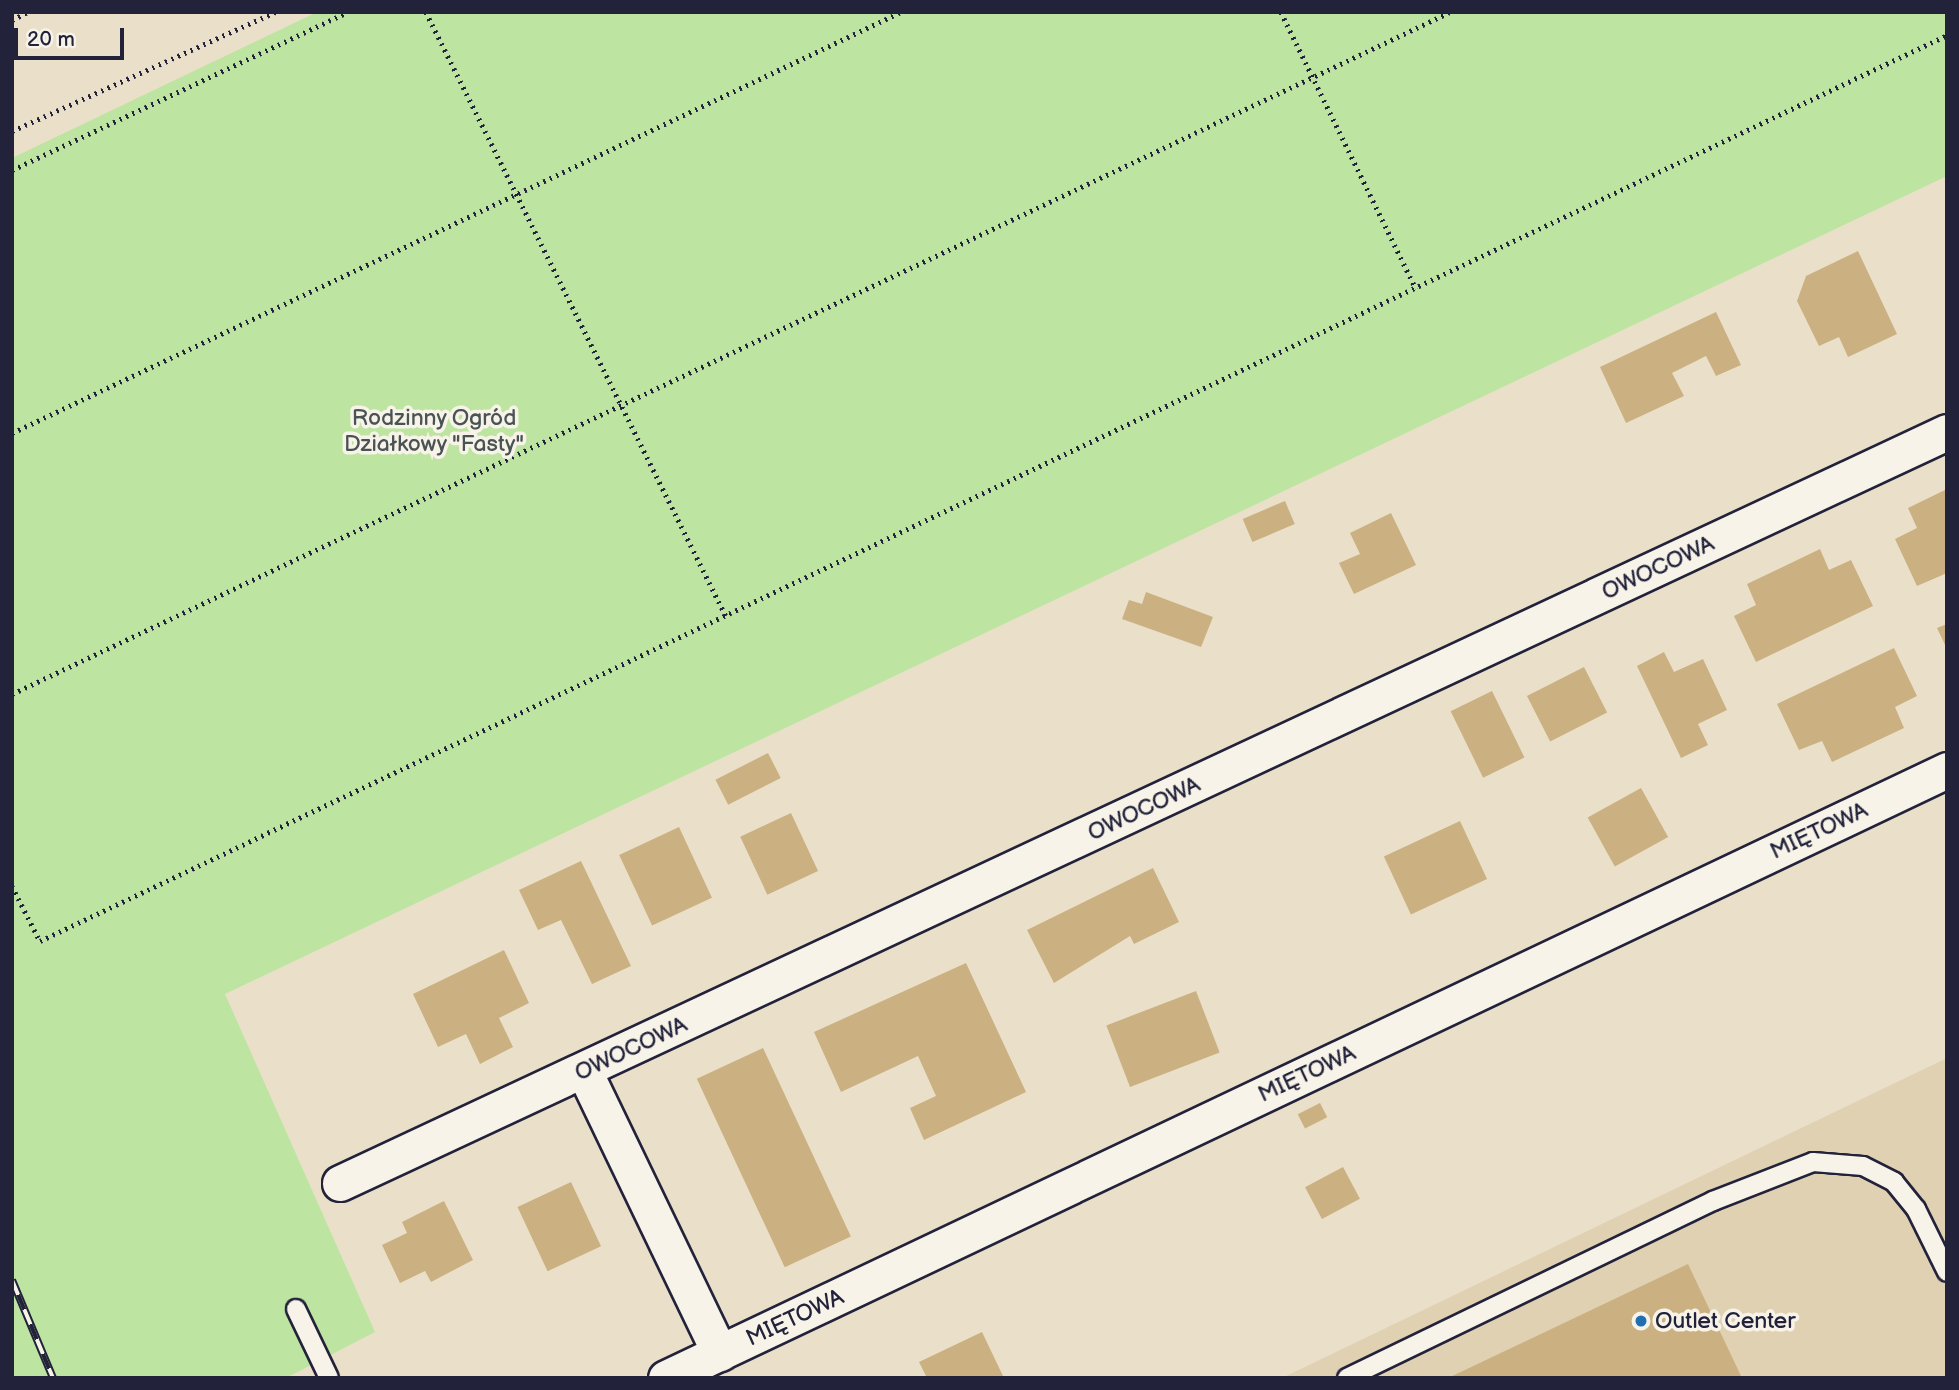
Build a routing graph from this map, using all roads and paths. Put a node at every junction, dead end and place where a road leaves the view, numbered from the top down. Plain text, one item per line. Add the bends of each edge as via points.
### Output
1 (28, 12) edge
2 (275, 12) edge
3 (348, 12) edge
4 (426, 12) edge
5 (901, 12) edge
6 (1281, 12) edge
7 (1450, 12) edge
8 (12, 20) edge
9 (1947, 35) edge
10 (1314, 78) junction
11 (12, 131) edge
12 (12, 170) edge
13 (519, 193) junction
14 (1416, 289) junction
15 (622, 405) junction
16 (1947, 432) edge
17 (12, 433) edge
18 (726, 616) junction
19 (12, 694) edge
20 (1947, 770) edge
21 (12, 886) edge
22 (584, 1071) junction
23 (340, 1183) dead end
24 (1947, 1272) edge
25 (296, 1309) dead end
26 (720, 1353) junction
27 (329, 1378) edge
28 (666, 1378) edge
29 (1347, 1378) edge

1 - 8 path
2 - 11 path
3 - 12 path
4 - 13 path
5 - 13 path
6 - 10 path
7 - 10 path
9 - 14 path
10 - 14 path
10 - 15 path
13 - 15 path
13 - 17 path
14 - 18 path
15 - 18 path
15 - 19 path
16 - 22 street, OWOCOWA
18 - 21 path via 40,941
20 - 26 street, MIĘTOWA
22 - 23 street, OWOCOWA
22 - 26 street
24 - 29 lane via 1916,1209 1894,1182 1863,1166 1813,1162 1713,1201
25 - 27 lane
26 - 28 street, MIĘTOWA

